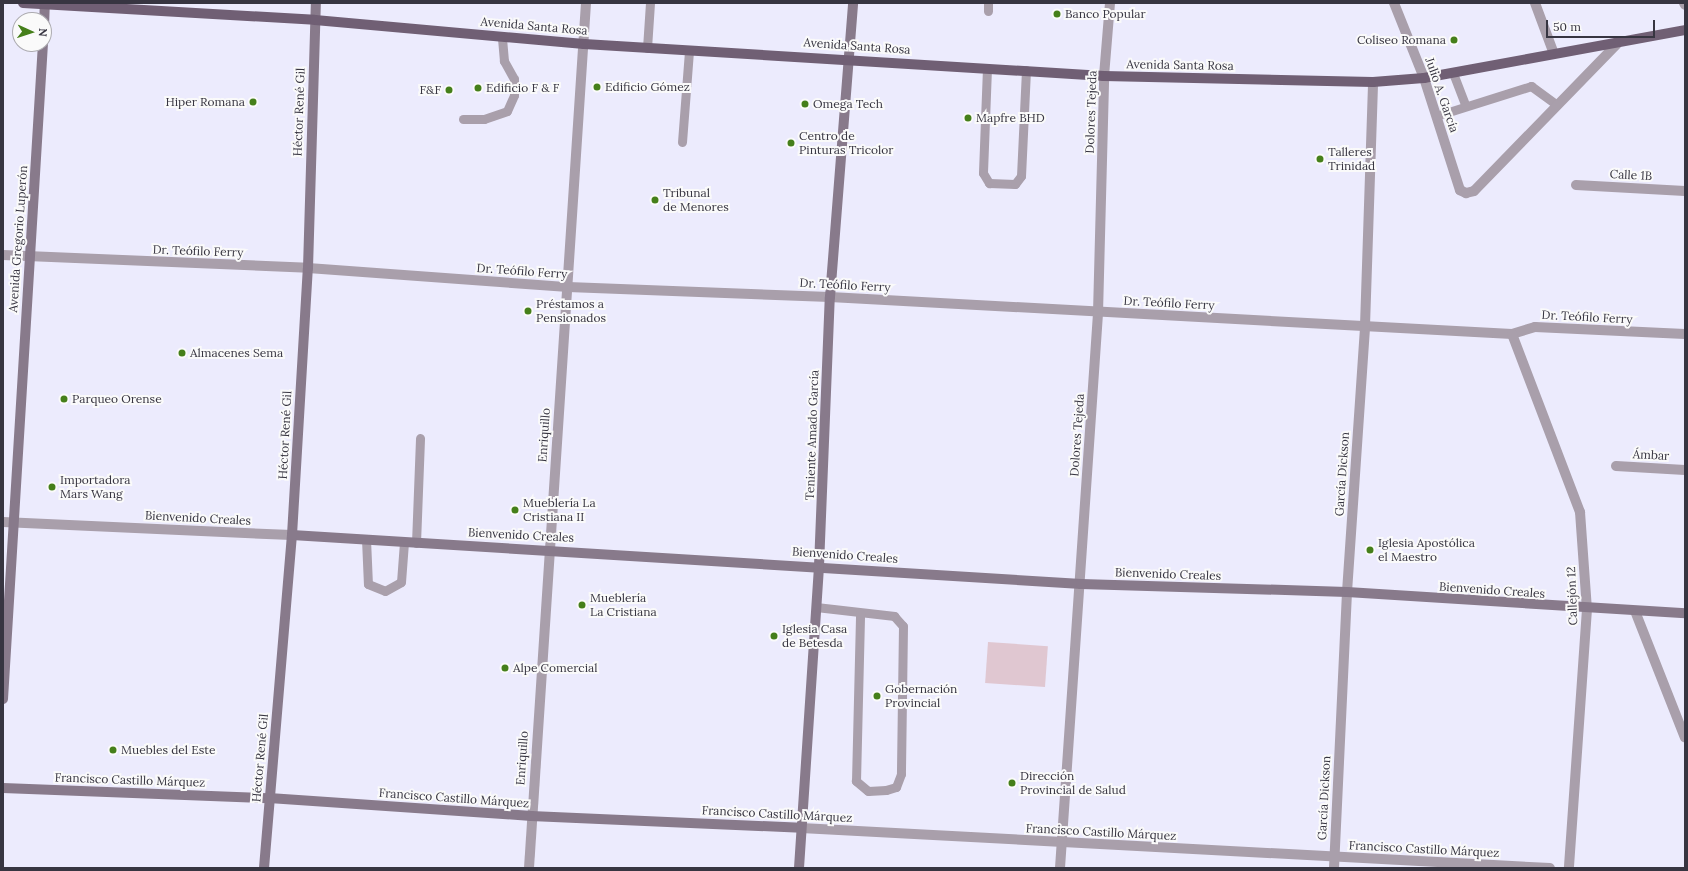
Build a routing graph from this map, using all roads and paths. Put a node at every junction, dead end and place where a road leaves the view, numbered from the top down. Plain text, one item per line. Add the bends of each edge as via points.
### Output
1 (23, 3) edge
2 (316, 3) edge
3 (586, 3) edge
4 (650, 3) edge
5 (853, 3) edge
6 (1110, 3) edge
7 (1394, 3) edge
8 (1535, 3) edge
9 (45, 4) edge
10 (315, 20) junction
11 (1685, 30) edge
12 (502, 37) junction
13 (584, 44) junction
14 (1617, 44) junction
15 (647, 48) junction
16 (689, 50) junction
17 (43, 52) edge
18 (1554, 54) junction
19 (849, 58) junction
20 (987, 68) junction
21 (1026, 70) junction
22 (1453, 73) junction
23 (1104, 76) junction
24 (1424, 78) junction
25 (1373, 82) junction
26 (1465, 105) junction
27 (1557, 106) junction
28 (1436, 116) junction
29 (463, 119) dead end
30 (682, 142) dead end
31 (1576, 185) dead end
32 (1685, 191) edge
33 (3, 255) edge
34 (31, 257) junction
35 (308, 268) junction
36 (568, 287) junction
37 (830, 297) junction
38 (1098, 313) junction
39 (1365, 326) junction
40 (1512, 334) junction
41 (1685, 334) edge
42 (420, 438) dead end
43 (1616, 466) dead end
44 (1685, 470) edge
45 (3, 522) edge
46 (14, 523) junction
47 (292, 535) junction
48 (366, 540) junction
49 (404, 542) junction
50 (416, 542) junction
51 (549, 550) junction
52 (819, 566) junction
53 (1081, 584) junction
54 (1347, 592) junction
55 (816, 607) junction
56 (1587, 610) junction
57 (1635, 611) junction
58 (860, 613) junction
59 (1685, 613) edge
60 (3, 699) edge
61 (1685, 738) edge
62 (3, 788) edge
63 (269, 798) junction
64 (531, 816) junction
65 (801, 828) junction
66 (1061, 843) junction
67 (1334, 863) edge
68 (264, 868) edge
69 (529, 868) edge
70 (799, 868) edge
71 (1060, 868) edge
72 (1550, 868) edge
73 (1570, 868) edge

1 - 9 main road, Avenida Santa Rosa
2 - 10 main road, Héctor René Gil
3 - 13 street, Enriquillo
4 - 15 lane
5 - 19 main road, Teniente Amado García
6 - 23 street, Dolores Tejeda
7 - 24 street, Julio A. García
8 - 18 street
9 - 10 main road, Avenida Santa Rosa
10 - 12 main road, Avenida Santa Rosa
10 - 35 main road, Héctor René Gil
11 - 14 main road, Avenida Santa Rosa
12 - 13 main road, Avenida Santa Rosa
12 - 29 lane via 504,61 514,79 514,95 508,111 484,119
13 - 15 main road, Avenida Santa Rosa
13 - 36 street, Enriquillo
14 - 18 main road, Avenida Santa Rosa
14 - 27 street
15 - 16 main road, Avenida Santa Rosa
16 - 19 main road, Avenida Santa Rosa
16 - 30 lane
17 - 34 main road, Avenida Gregorio Luperón
18 - 22 main road, Avenida Santa Rosa
19 - 20 main road, Avenida Santa Rosa
19 - 37 main road, Teniente Amado García
20 - 21 main road, Avenida Santa Rosa
20 - 21 lane via 983,173 989,183 1015,184 1021,176
21 - 23 main road, Avenida Santa Rosa
22 - 24 main road, Avenida Santa Rosa
22 - 26 lane
23 - 25 main road, Avenida Santa Rosa
23 - 38 street, Dolores Tejeda
24 - 25 main road, Avenida Santa Rosa
24 - 28 street, Julio A. García
25 - 39 street, García Dickson
26 - 27 lane via 1531,86
26 - 28 lane
27 - 28 street, Julio A. García via 1474,191 1466,193 1460,190
31 - 32 street, Calle 1B
33 - 34 street, Dr. Teófilo Ferry
34 - 35 street, Dr. Teófilo Ferry
34 - 46 main road, Avenida Gregorio Luperón
35 - 36 street, Dr. Teófilo Ferry
35 - 47 main road, Héctor René Gil
36 - 37 street, Dr. Teófilo Ferry
36 - 51 street, Enriquillo
37 - 38 street, Dr. Teófilo Ferry
37 - 52 main road, Teniente Amado García
38 - 39 street, Dr. Teófilo Ferry
38 - 53 street, Dolores Tejeda
39 - 40 street, Dr. Teófilo Ferry
39 - 54 street, García Dickson
40 - 41 street, Dr. Teófilo Ferry via 1535,327
40 - 56 street, Callejón 12 via 1580,512
42 - 50 lane
43 - 44 street, Ámbar
45 - 46 street, Bienvenido Creales
46 - 47 street, Bienvenido Creales
46 - 60 main road, Avenida Gregorio Luperón
47 - 48 main road, Bienvenido Creales
47 - 63 main road, Héctor René Gil
48 - 49 main road, Bienvenido Creales
48 - 49 lane via 368,584 385,591 401,582
49 - 50 main road, Bienvenido Creales
50 - 51 main road, Bienvenido Creales
51 - 52 main road, Bienvenido Creales
51 - 64 street, Enriquillo
52 - 53 main road, Bienvenido Creales
52 - 55 main road, Teniente Amado García
53 - 54 main road, Bienvenido Creales
53 - 66 street, Dolores Tejeda
54 - 56 main road, Bienvenido Creales
54 - 67 street, García Dickson
55 - 58 lane
55 - 65 main road, Teniente Amado García
56 - 57 main road, Bienvenido Creales
56 - 73 street, Callejón 12
57 - 59 main road, Bienvenido Creales
57 - 61 street
58 - 58 lane via 856,781 868,791 886,790 896,787 901,774 903,626 894,616
62 - 63 main road, Francisco Castillo Márquez
63 - 64 main road, Francisco Castillo Márquez
63 - 68 main road, Héctor René Gil
64 - 65 main road, Francisco Castillo Márquez
64 - 69 street, Enriquillo
65 - 66 street, Francisco Castillo Márquez
65 - 70 main road, Teniente Amado García
66 - 67 street, Francisco Castillo Márquez
66 - 71 street, Dolores Tejeda
67 - 72 street, Francisco Castillo Márquez

